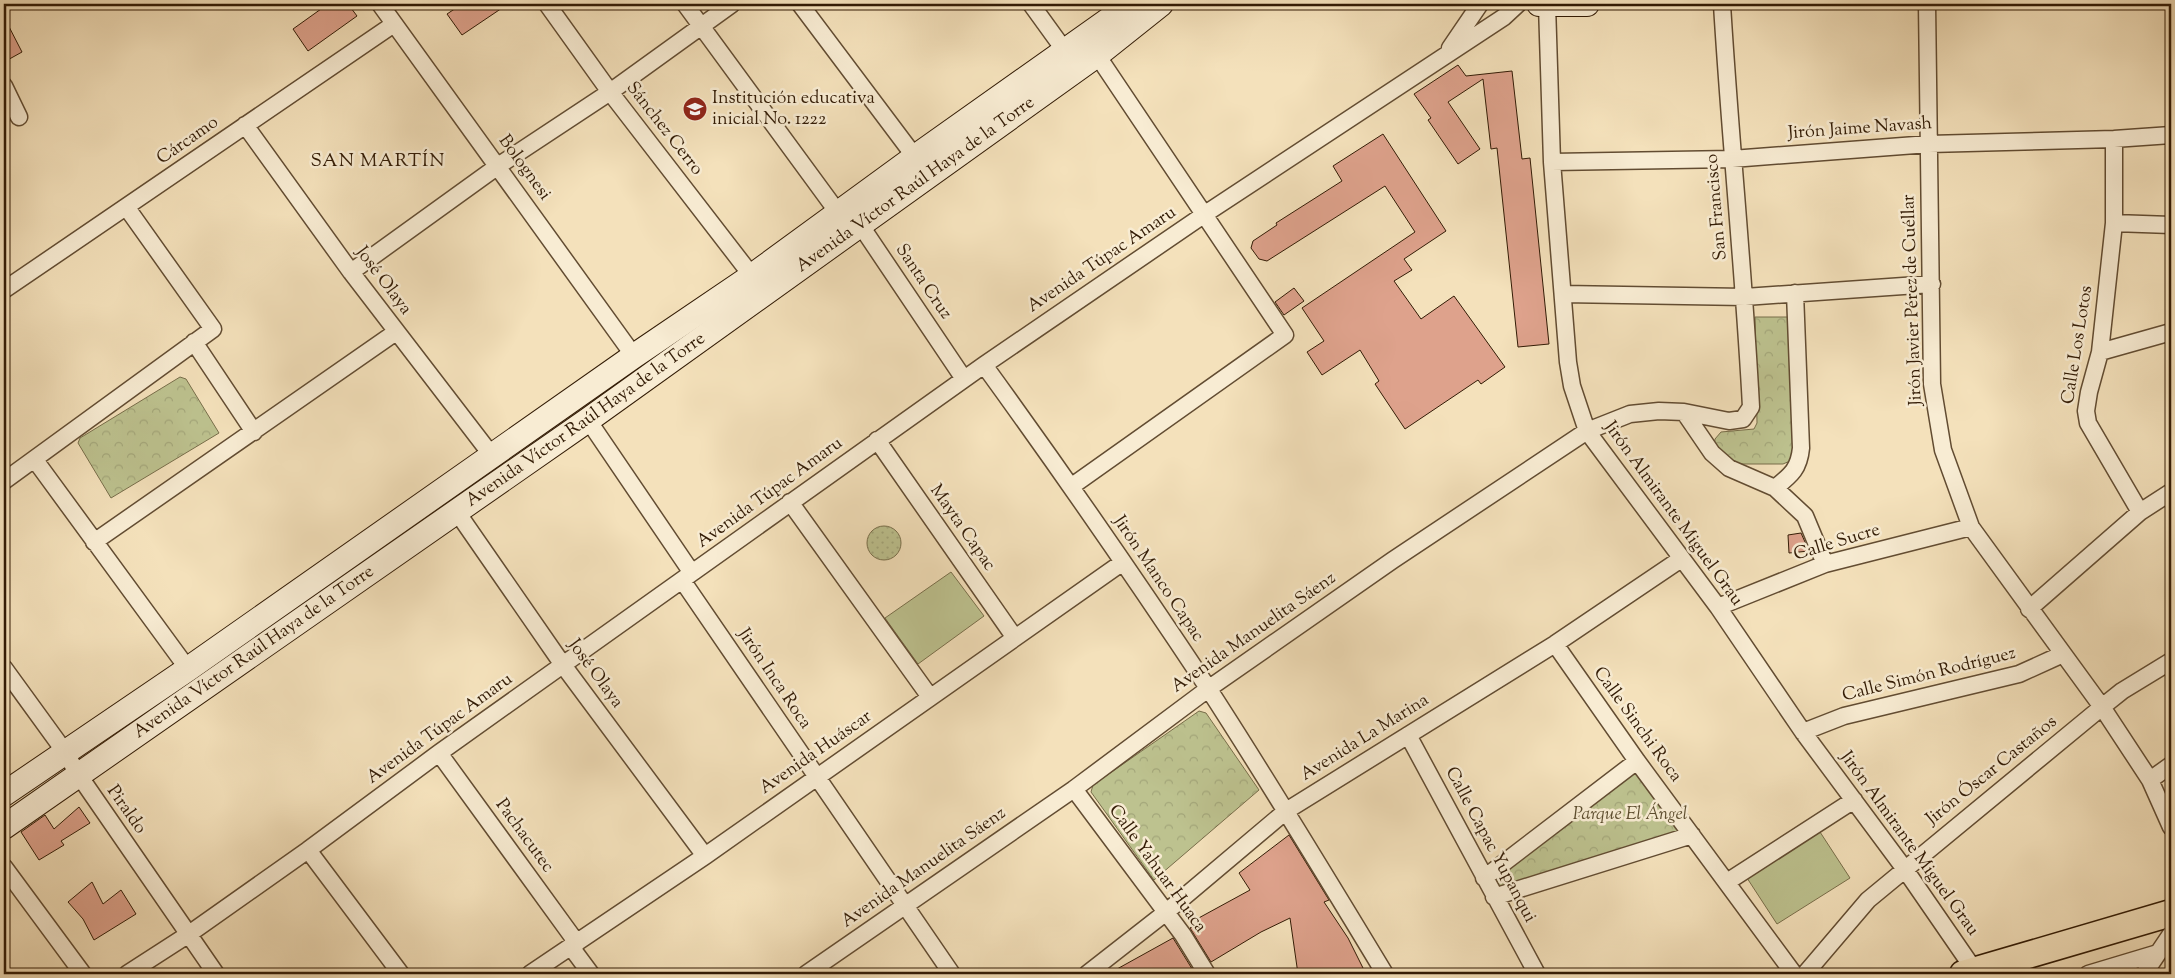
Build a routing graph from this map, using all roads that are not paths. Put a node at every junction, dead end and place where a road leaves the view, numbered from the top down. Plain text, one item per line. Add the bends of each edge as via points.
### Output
1 (380, 4) edge
2 (547, 4) edge
3 (685, 4) edge
4 (732, 4) edge
5 (800, 4) edge
6 (1031, 4) edge
7 (1131, 4) edge
8 (1161, 4) edge
9 (1480, 4) edge
10 (1518, 4) edge
11 (1543, 4) edge
12 (1587, 4) edge
13 (1722, 4) edge
14 (1927, 4) edge
15 (394, 24) junction
16 (702, 27) junction
17 (1065, 50) junction
18 (1097, 55) junction
19 (1444, 56) junction
20 (4, 86) edge
21 (610, 92) junction
22 (20, 117) dead end
23 (245, 125) junction
24 (2171, 135) edge
25 (2114, 139) junction
26 (1929, 144) junction
27 (914, 157) junction
28 (1732, 159) junction
29 (1552, 162) junction
30 (498, 166) junction
31 (127, 208) junction
32 (1205, 214) junction
33 (849, 216) junction
34 (2114, 224) junction
35 (2171, 225) edge
36 (351, 272) junction
37 (752, 276) junction
38 (1932, 284) junction
39 (4, 290) edge
40 (1795, 293) junction
41 (1563, 294) junction
42 (1745, 297) junction
43 (396, 332) junction
44 (2171, 332) edge
45 (194, 342) junction
46 (2100, 352) junction
47 (634, 356) junction
48 (984, 365) junction
49 (964, 379) junction
50 (1751, 407) joint
51 (1684, 412) junction
52 (588, 420) junction
53 (1588, 431) junction
54 (254, 432) junction
55 (877, 440) junction
56 (493, 457) junction
57 (35, 460) junction
58 (4, 481) edge
59 (1072, 486) junction
60 (1775, 488) junction
61 (2171, 492) edge
62 (790, 502) junction
63 (457, 512) junction
64 (2140, 512) junction
65 (1971, 527) junction
66 (94, 542) junction
67 (1681, 559) junction
68 (1123, 562) junction
69 (1825, 564) junction
70 (687, 577) junction
71 (1718, 607) junction
72 (2029, 609) junction
73 (1015, 638) junction
74 (1555, 644) junction
75 (2064, 654) junction
76 (2171, 660) edge
77 (563, 665) junction
78 (4, 668) edge
79 (188, 670) junction
80 (1208, 689) junction
81 (930, 697) junction
82 (2102, 707) junction
83 (1803, 732) junction
84 (1408, 735) junction
85 (64, 752) junction
86 (439, 753) junction
87 (1637, 761) junction
88 (2171, 765) edge
89 (78, 774) junction
90 (816, 777) junction
91 (2150, 780) junction
92 (1074, 789) junction
93 (4, 794) edge
94 (1854, 800) junction
95 (1286, 811) junction
96 (4, 827) edge
97 (2171, 827) edge
98 (1692, 835) junction
99 (308, 850) junction
100 (705, 856) junction
101 (4, 867) edge
102 (1904, 868) junction
103 (1484, 878) junction
104 (1727, 882) junction
105 (1494, 897) junction
106 (906, 905) junction
107 (1165, 913) junction
108 (2171, 913) edge
109 (189, 934) junction
110 (2171, 934) edge
111 (574, 945) junction
112 (2158, 953) junction
113 (1969, 973) edge
114 (83, 974) edge
115 (127, 974) edge
116 (216, 974) edge
117 (401, 974) edge
118 (530, 974) edge
119 (591, 974) edge
120 (806, 974) edge
121 (952, 974) edge
122 (1087, 974) edge
123 (1207, 974) edge
124 (1385, 974) edge
125 (1537, 974) edge
126 (1794, 974) edge
127 (1805, 974) edge
128 (2088, 974) edge
129 (2144, 974) edge

1 - 15 street, Bolognesi
2 - 21 street, Sánchez Cerro
3 - 16 street, Santa Cruz
4 - 16 street
5 - 27 street
6 - 17 street
7 - 17 main road, Avenida Víctor Raúl Haya de la Torre
8 - 18 main road, Avenida Víctor Raúl Haya de la Torre
9 - 19 street, Avenida Túpac Amaru
10 - 19 street, Avenida Túpac Amaru via 1504,17
11 - 12 main road
11 - 29 street, Jirón Almirante Miguel Grau
13 - 28 street, San Francisco
14 - 26 street, Jirón Javier Pérez de Cuéllar
15 - 23 street, Cárcamo
15 - 30 street, Bolognesi
16 - 21 street
16 - 33 street, Santa Cruz
17 - 27 main road, Avenida Víctor Raúl Haya de la Torre
18 - 32 street
18 - 33 main road, Avenida Víctor Raúl Haya de la Torre
19 - 32 street, Avenida Túpac Amaru
20 - 22 street
21 - 30 street
21 - 37 street, Sánchez Cerro
23 - 31 street, Cárcamo
23 - 36 street, José Olaya
24 - 25 street, Jirón Jaime Navash
25 - 26 street, Jirón Jaime Navash
25 - 34 street, Calle Los Lotos
26 - 28 street, Jirón Jaime Navash
26 - 38 street, Jirón Javier Pérez de Cuéllar
27 - 33 main road, Avenida Víctor Raúl Haya de la Torre
28 - 29 street, Jirón Jaime Navash
28 - 42 street, San Francisco
29 - 41 street, Jirón Almirante Miguel Grau
30 - 36 street
30 - 47 street, Bolognesi
31 - 39 street, Cárcamo
31 - 45 street via 212,329
32 - 48 street, Avenida Túpac Amaru
32 - 59 street via 1285,334
33 - 37 main road, Avenida Víctor Raúl Haya de la Torre
33 - 49 street, Santa Cruz
33 - 52 main road, Avenida Víctor Raúl Haya de la Torre
34 - 35 street
34 - 46 street, Calle Los Lotos
36 - 43 street, José Olaya
37 - 47 main road, Avenida Víctor Raúl Haya de la Torre
38 - 40 street
38 - 65 street, Jirón Javier Pérez de Cuéllar via 1932,384 1937,422 1943,450
40 - 42 street
40 - 60 street via 1800,463
41 - 42 street
41 - 53 street, Jirón Almirante Miguel Grau via 1572,386
42 - 50 street, San Francisco
43 - 54 street
43 - 56 street, José Olaya
44 - 46 street
45 - 54 street
45 - 57 street
46 - 64 street, Calle Los Lotos via 2089,392 2088,423
47 - 56 main road, Avenida Víctor Raúl Haya de la Torre
48 - 49 street, Avenida Túpac Amaru
48 - 59 street, Jirón Manco Capac
49 - 55 street, Avenida Túpac Amaru
50 - 51 street, Avenida Manuelita Sáenz via 1743,419 1729,421
51 - 53 street, Avenida Manuelita Sáenz via 1630,414
51 - 60 street via 1712,453 1729,468
52 - 63 main road, Avenida Víctor Raúl Haya de la Torre
52 - 70 street, Jirón Inca Roca
53 - 67 street, Jirón Almirante Miguel Grau
53 - 80 street, Avenida Manuelita Sáenz via 1393,560
54 - 66 street
55 - 62 street, Avenida Túpac Amaru
55 - 73 street, Mayta Capac
56 - 79 main road, Avenida Víctor Raúl Haya de la Torre
57 - 58 street
57 - 66 street
59 - 68 street, Jirón Manco Capac
60 - 69 street via 1805,516
61 - 64 street
62 - 70 street, Avenida Túpac Amaru
62 - 81 street
63 - 77 street, José Olaya
63 - 89 main road, Avenida Víctor Raúl Haya de la Torre
64 - 72 street
65 - 69 street, Calle Sucre
65 - 72 street, Jirón Javier Pérez de Cuéllar
66 - 79 street
67 - 71 street, Jirón Almirante Miguel Grau
67 - 74 street, Avenida La Marina
68 - 73 street, Avenida Huáscar
68 - 80 street, Jirón Manco Capac
69 - 71 street, Calle Sucre
70 - 77 street, Avenida Túpac Amaru
70 - 90 street, Jirón Inca Roca
71 - 83 street, Jirón Almirante Miguel Grau
72 - 75 street, Jirón Javier Pérez de Cuéllar
73 - 81 street, Avenida Huáscar
74 - 84 street, Avenida La Marina
74 - 87 street, Calle Sinchi Roca
75 - 82 street, Jirón Javier Pérez de Cuéllar
75 - 83 street, Calle Simón Rodríguez via 2019,674 1844,716
76 - 82 street, Jirón Óscar Castaños
77 - 86 street, Avenida Túpac Amaru
77 - 100 street, José Olaya
78 - 85 street, Piraldo
79 - 85 main road, Avenida Víctor Raúl Haya de la Torre
80 - 92 street, Avenida Manuelita Sáenz
80 - 95 street, Jirón Manco Capac
81 - 90 street, Avenida Huáscar
82 - 91 street, Jirón Javier Pérez de Cuéllar
82 - 102 street, Jirón Óscar Castaños
83 - 94 street, Jirón Almirante Miguel Grau
84 - 95 street, Avenida La Marina
84 - 103 street, Calle Capac Yupanqui
85 - 89 street, Piraldo
85 - 93 main road, Avenida Víctor Raúl Haya de la Torre
86 - 99 street, Avenida Túpac Amaru
86 - 111 street, Pachacutec
87 - 98 street, Calle Sinchi Roca
87 - 103 street
88 - 91 street
89 - 96 main road, Avenida Víctor Raúl Haya de la Torre
89 - 109 street, Piraldo
90 - 100 street, Avenida Huáscar
90 - 106 street, Jirón Inca Roca
91 - 97 street, Jirón Javier Pérez de Cuéllar
92 - 106 street, Avenida Manuelita Sáenz
92 - 107 street, Calle Yahuar Huaca
94 - 102 street, Jirón Almirante Miguel Grau
94 - 104 street
95 - 107 street, Avenida La Marina
95 - 124 street, Jirón Manco Capac
98 - 104 street, Calle Sinchi Roca
98 - 105 street
99 - 109 street, Avenida Túpac Amaru
99 - 117 street
100 - 111 street, Avenida Huáscar
101 - 114 street
102 - 113 street, Jirón Almirante Miguel Grau
102 - 127 street, Jirón Óscar Castaños via 1868,900
103 - 105 street, Calle Capac Yupanqui
104 - 126 street, Calle Sinchi Roca
105 - 125 street, Calle Capac Yupanqui
106 - 120 street, Avenida Manuelita Sáenz
106 - 121 street, Jirón Inca Roca
107 - 122 street, Avenida La Marina
107 - 123 street, Calle Yahuar Huaca
108 - 113 main road
109 - 115 street, Avenida Túpac Amaru
109 - 116 street, Piraldo
110 - 112 street
111 - 118 street, Avenida Huáscar
111 - 119 street, Pachacutec
112 - 128 street
112 - 129 street

